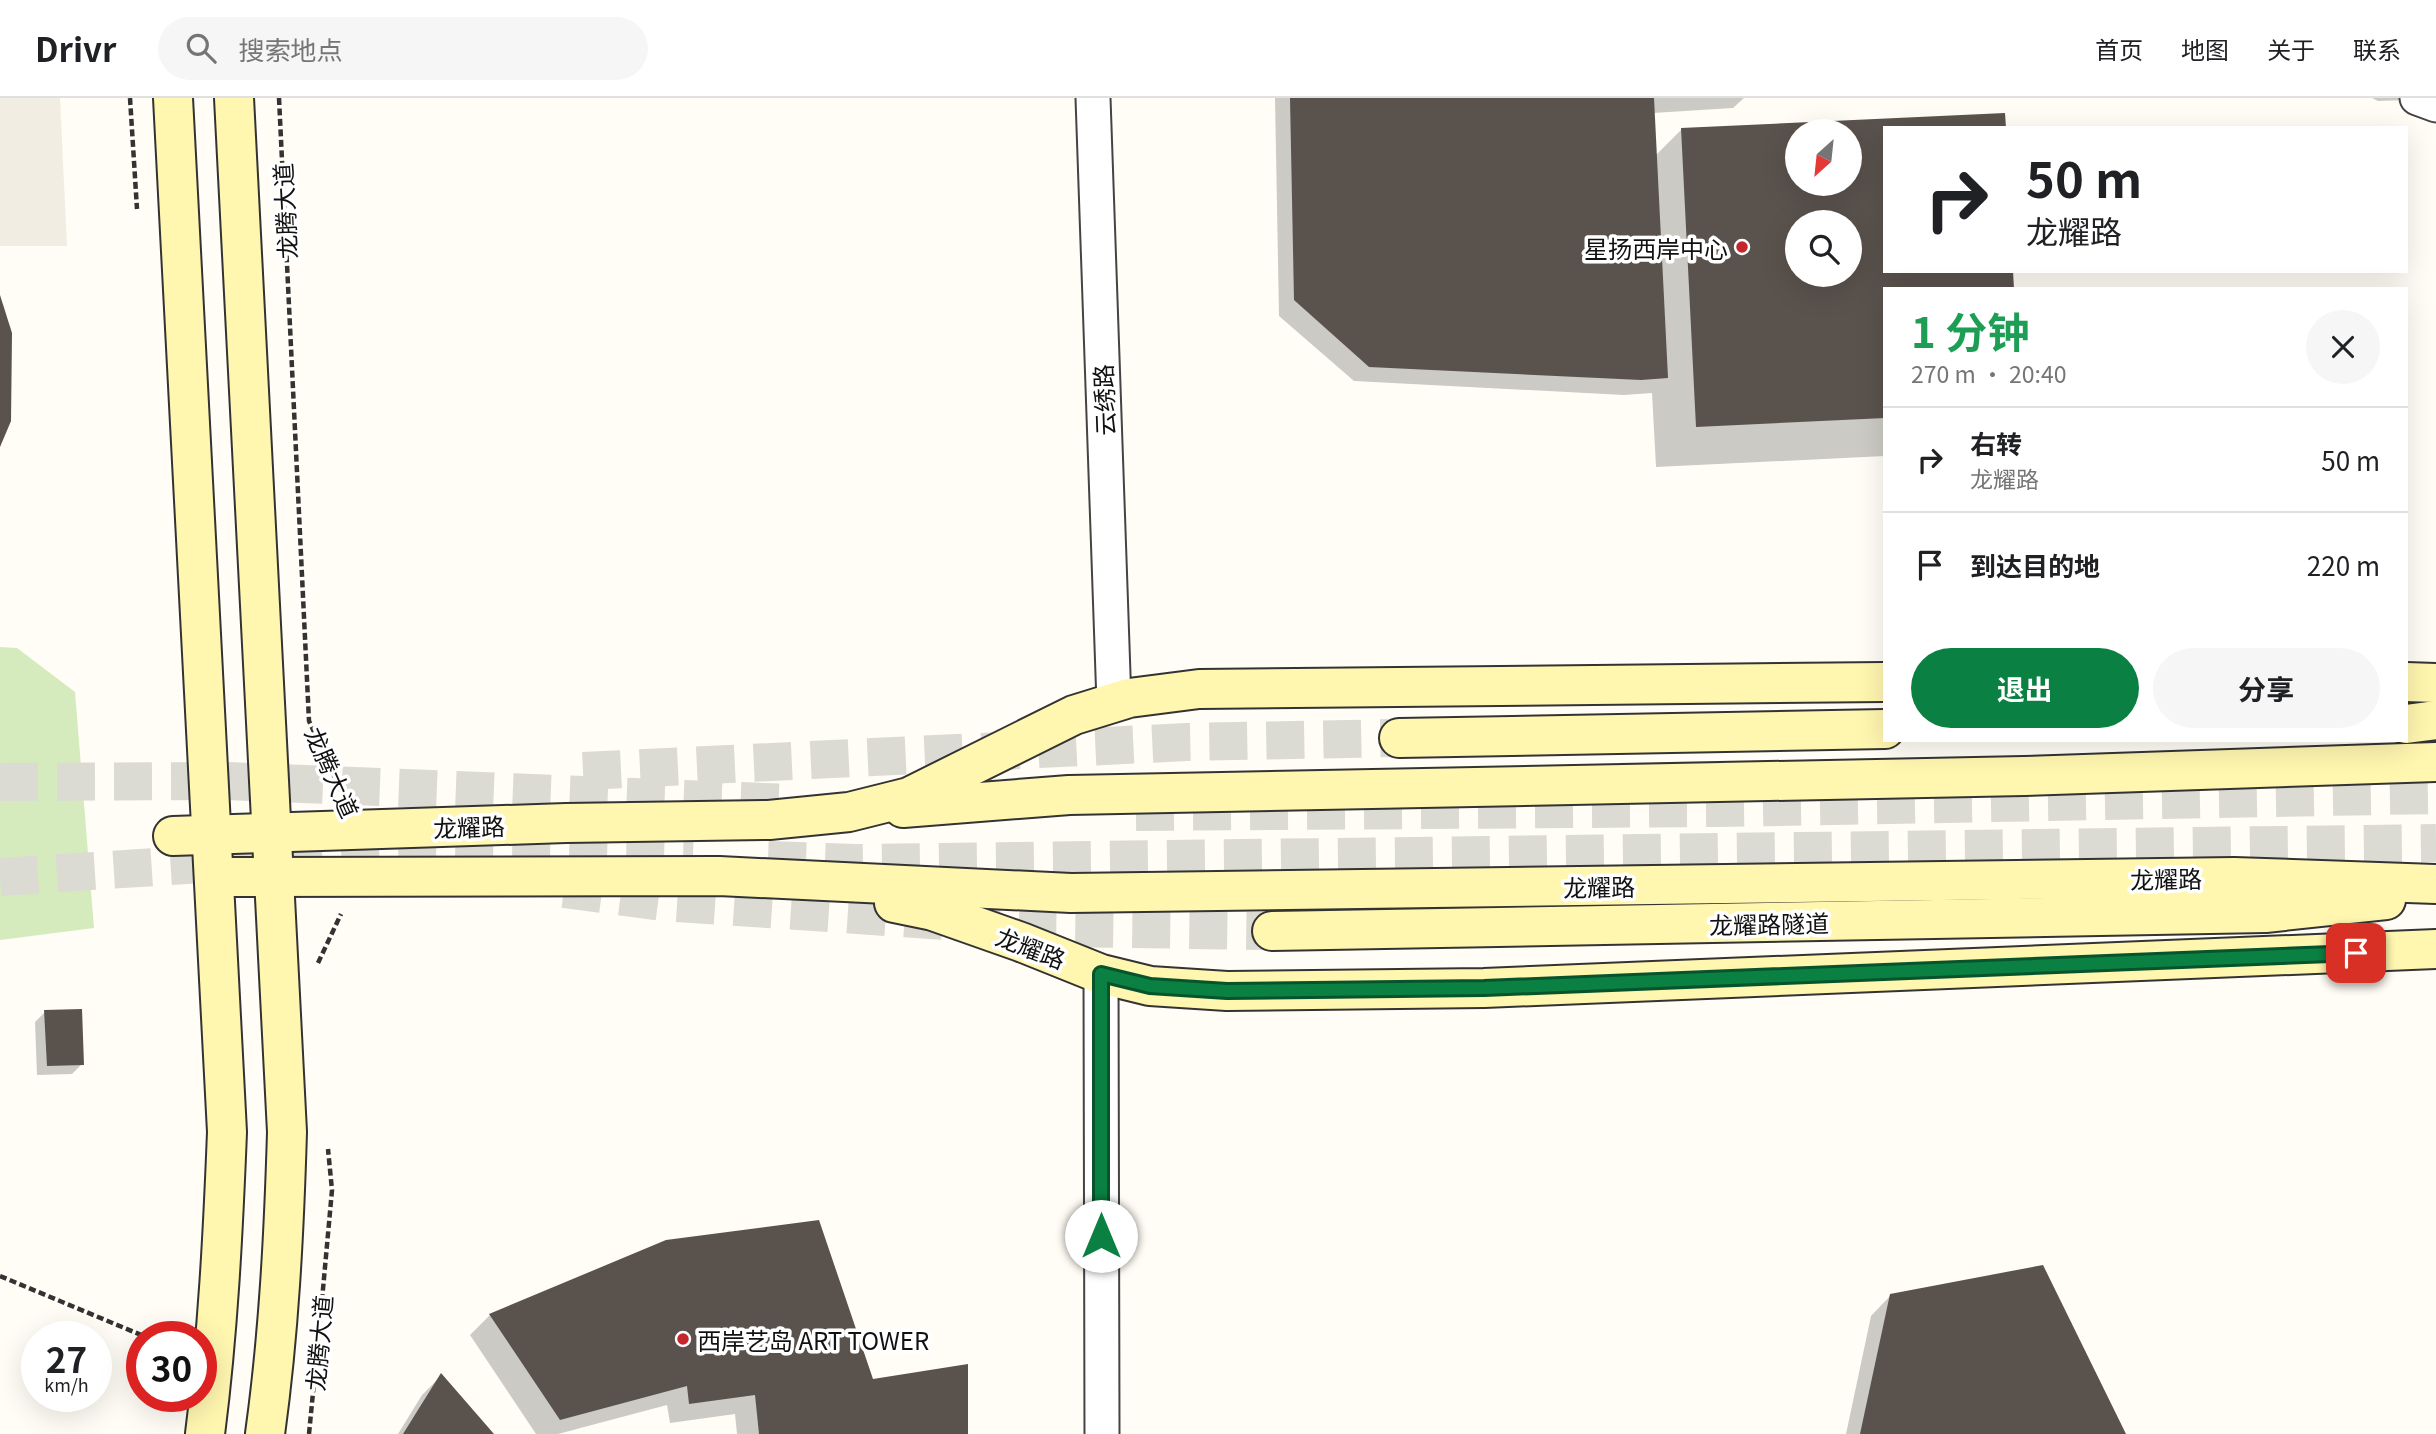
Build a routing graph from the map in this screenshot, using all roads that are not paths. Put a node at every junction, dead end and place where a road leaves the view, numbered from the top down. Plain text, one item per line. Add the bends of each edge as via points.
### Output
1 (173, 98) edge
2 (233, 98) edge
3 (1093, 98) edge
4 (2417, 98) edge
5 (2436, 104) edge
6 (1883, 682) edge
7 (2408, 682) edge
8 (2436, 682) edge
9 (1114, 703) junction
10 (2436, 720) edge
11 (2408, 726) edge
12 (2408, 726) edge
13 (1883, 729) edge
14 (2436, 731) edge
15 (1399, 738) tunnel mouth
16 (2436, 762) edge
17 (849, 812) junction
18 (272, 833) junction
19 (212, 835) junction
20 (173, 836) dead end
21 (719, 876) junction
22 (214, 877) junction
23 (275, 877) junction
24 (2436, 884) edge
25 (2436, 895) edge
26 (2265, 913) junction
27 (1272, 931) tunnel mouth
28 (2436, 934) edge
29 (2436, 949) edge
30 (1101, 974) junction
31 (205, 1434) edge
32 (265, 1434) edge
33 (1102, 1434) edge

1 - 19 main road
2 - 18 main road, 龙腾大道
3 - 9 street, 云绣路
4 - 5 street
6 - 9 main road, 龙耀路 via 1199,689
7 - 8 main road
9 - 17 main road, 龙耀路 via 1038,731 909,797
10 - 11 main road
12 - 14 main road
13 - 15 main road
16 - 17 main road, 龙耀路 via 2024,776 1069,795
17 - 18 main road, 龙耀路 via 769,820
18 - 19 main road, 龙耀路
18 - 23 main road, 龙腾大道
19 - 20 main road, 龙耀路
19 - 22 main road
21 - 23 main road, 龙耀路
21 - 24 main road, 龙耀路 via 1071,893 2234,877
21 - 30 main road, 龙耀路 via 852,894 933,911
22 - 23 main road, 龙耀路
22 - 31 main road via 227,1132 223,1254
23 - 32 main road, 龙腾大道 via 287,1132 282,1270
25 - 26 main road, 龙耀路隧道
26 - 27 main road, 龙耀路隧道
26 - 28 main road, 龙耀路隧道
29 - 30 main road, 龙耀路 via 1484,988 1227,991 1150,986
30 - 33 street

